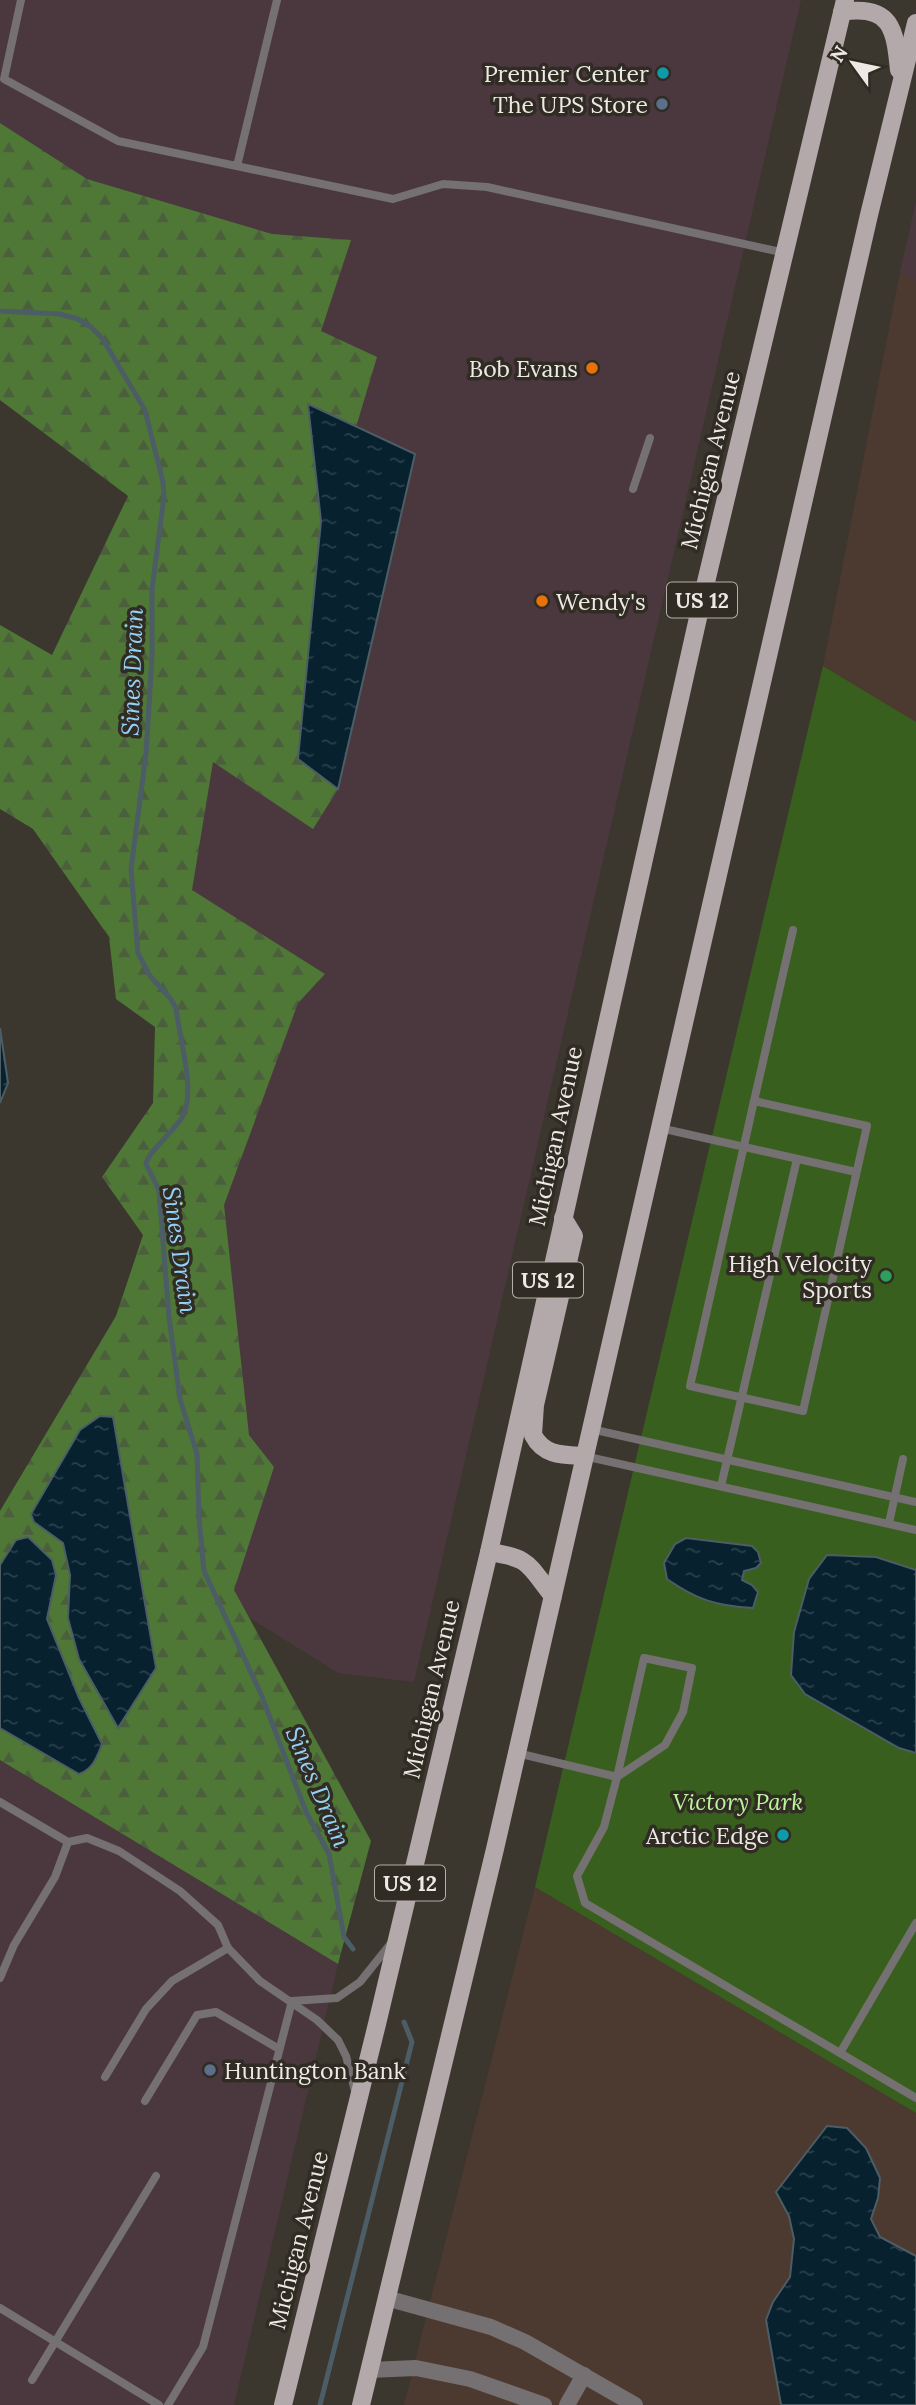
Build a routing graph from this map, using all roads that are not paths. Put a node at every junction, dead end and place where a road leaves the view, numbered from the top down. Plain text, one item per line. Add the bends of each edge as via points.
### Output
1 (21, 0) edge
2 (277, 0) edge
3 (843, 6) edge
4 (916, 23) edge
5 (900, 84) junction
6 (237, 166) junction
7 (785, 253) junction
8 (650, 438) dead end
9 (633, 489) dead end
10 (793, 930) dead end
11 (754, 1101) junction
12 (660, 1128) junction
13 (744, 1147) junction
14 (797, 1159) junction
15 (856, 1172) junction
16 (563, 1218) junction
17 (741, 1397) junction
18 (590, 1428) junction
19 (584, 1456) junction
20 (727, 1458) junction
21 (903, 1459) dead end
22 (721, 1486) junction
23 (895, 1497) junction
24 (916, 1502) edge
25 (889, 1523) junction
26 (916, 1530) edge
27 (489, 1552) junction
28 (552, 1596) junction
29 (517, 1753) junction
30 (618, 1777) junction
31 (0, 1802) edge
32 (68, 1842) junction
33 (916, 1923) edge
34 (398, 1934) junction
35 (228, 1948) junction
36 (0, 1978) edge
37 (292, 2001) junction
38 (279, 2049) junction
39 (840, 2053) junction
40 (105, 2077) dead end
41 (916, 2098) edge
42 (145, 2101) dead end
43 (358, 2102) junction
44 (156, 2176) dead end
45 (387, 2298) junction
46 (0, 2308) edge
47 (55, 2342) junction
48 (369, 2370) junction
49 (584, 2375) junction
50 (32, 2380) dead end
51 (159, 2405) edge
52 (168, 2405) edge
53 (283, 2405) edge
54 (360, 2405) edge
55 (544, 2405) edge
56 (567, 2405) edge
57 (635, 2405) edge

1 - 6 lane via 4,79 118,141
2 - 6 lane
3 - 5 main road via 867,11 892,27
3 - 7 main road, Michigan Avenue / US 12
4 - 5 main road
5 - 12 main road
6 - 7 lane via 393,199 443,184 487,187
7 - 16 main road, Michigan Avenue / US 12
8 - 9 lane
10 - 11 lane
11 - 13 lane
11 - 15 lane via 867,1126
12 - 13 lane
12 - 18 main road
13 - 14 lane
13 - 17 lane via 690,1386
14 - 15 lane
14 - 17 lane
15 - 17 lane via 803,1411
16 - 19 main road via 574,1236 535,1405 533,1435 553,1454
16 - 27 main road, Michigan Avenue / US 12
17 - 20 lane
18 - 19 main road
18 - 20 lane
19 - 22 lane
19 - 28 main road
20 - 22 lane
20 - 23 lane
21 - 23 lane
22 - 25 lane
23 - 24 lane
23 - 25 lane
25 - 26 lane
27 - 28 main road via 517,1556 529,1564
27 - 34 main road, Michigan Avenue / US 12
28 - 29 main road
29 - 30 lane
29 - 45 main road
30 - 30 lane via 644,1658 692,1668 683,1712 664,1745
30 - 39 lane via 604,1827 577,1876 584,1903
31 - 32 lane
32 - 35 lane via 87,1838 119,1851 180,1891 218,1925
32 - 36 lane via 55,1877
33 - 39 lane
34 - 37 lane via 360,1982 337,1998
34 - 43 main road, Michigan Avenue / US 12
35 - 37 lane via 260,1981
35 - 40 lane via 172,1981 146,2009
37 - 38 lane
37 - 43 lane via 338,2040
38 - 42 lane via 215,2012 198,2015
38 - 52 lane via 203,2347
39 - 41 lane
43 - 53 main road, Michigan Avenue / US 12
44 - 47 lane
45 - 48 main road
45 - 49 street via 491,2327
46 - 47 lane
47 - 50 lane
47 - 51 lane
48 - 54 main road
48 - 55 street via 416,2368 470,2379
49 - 56 street
49 - 57 street

